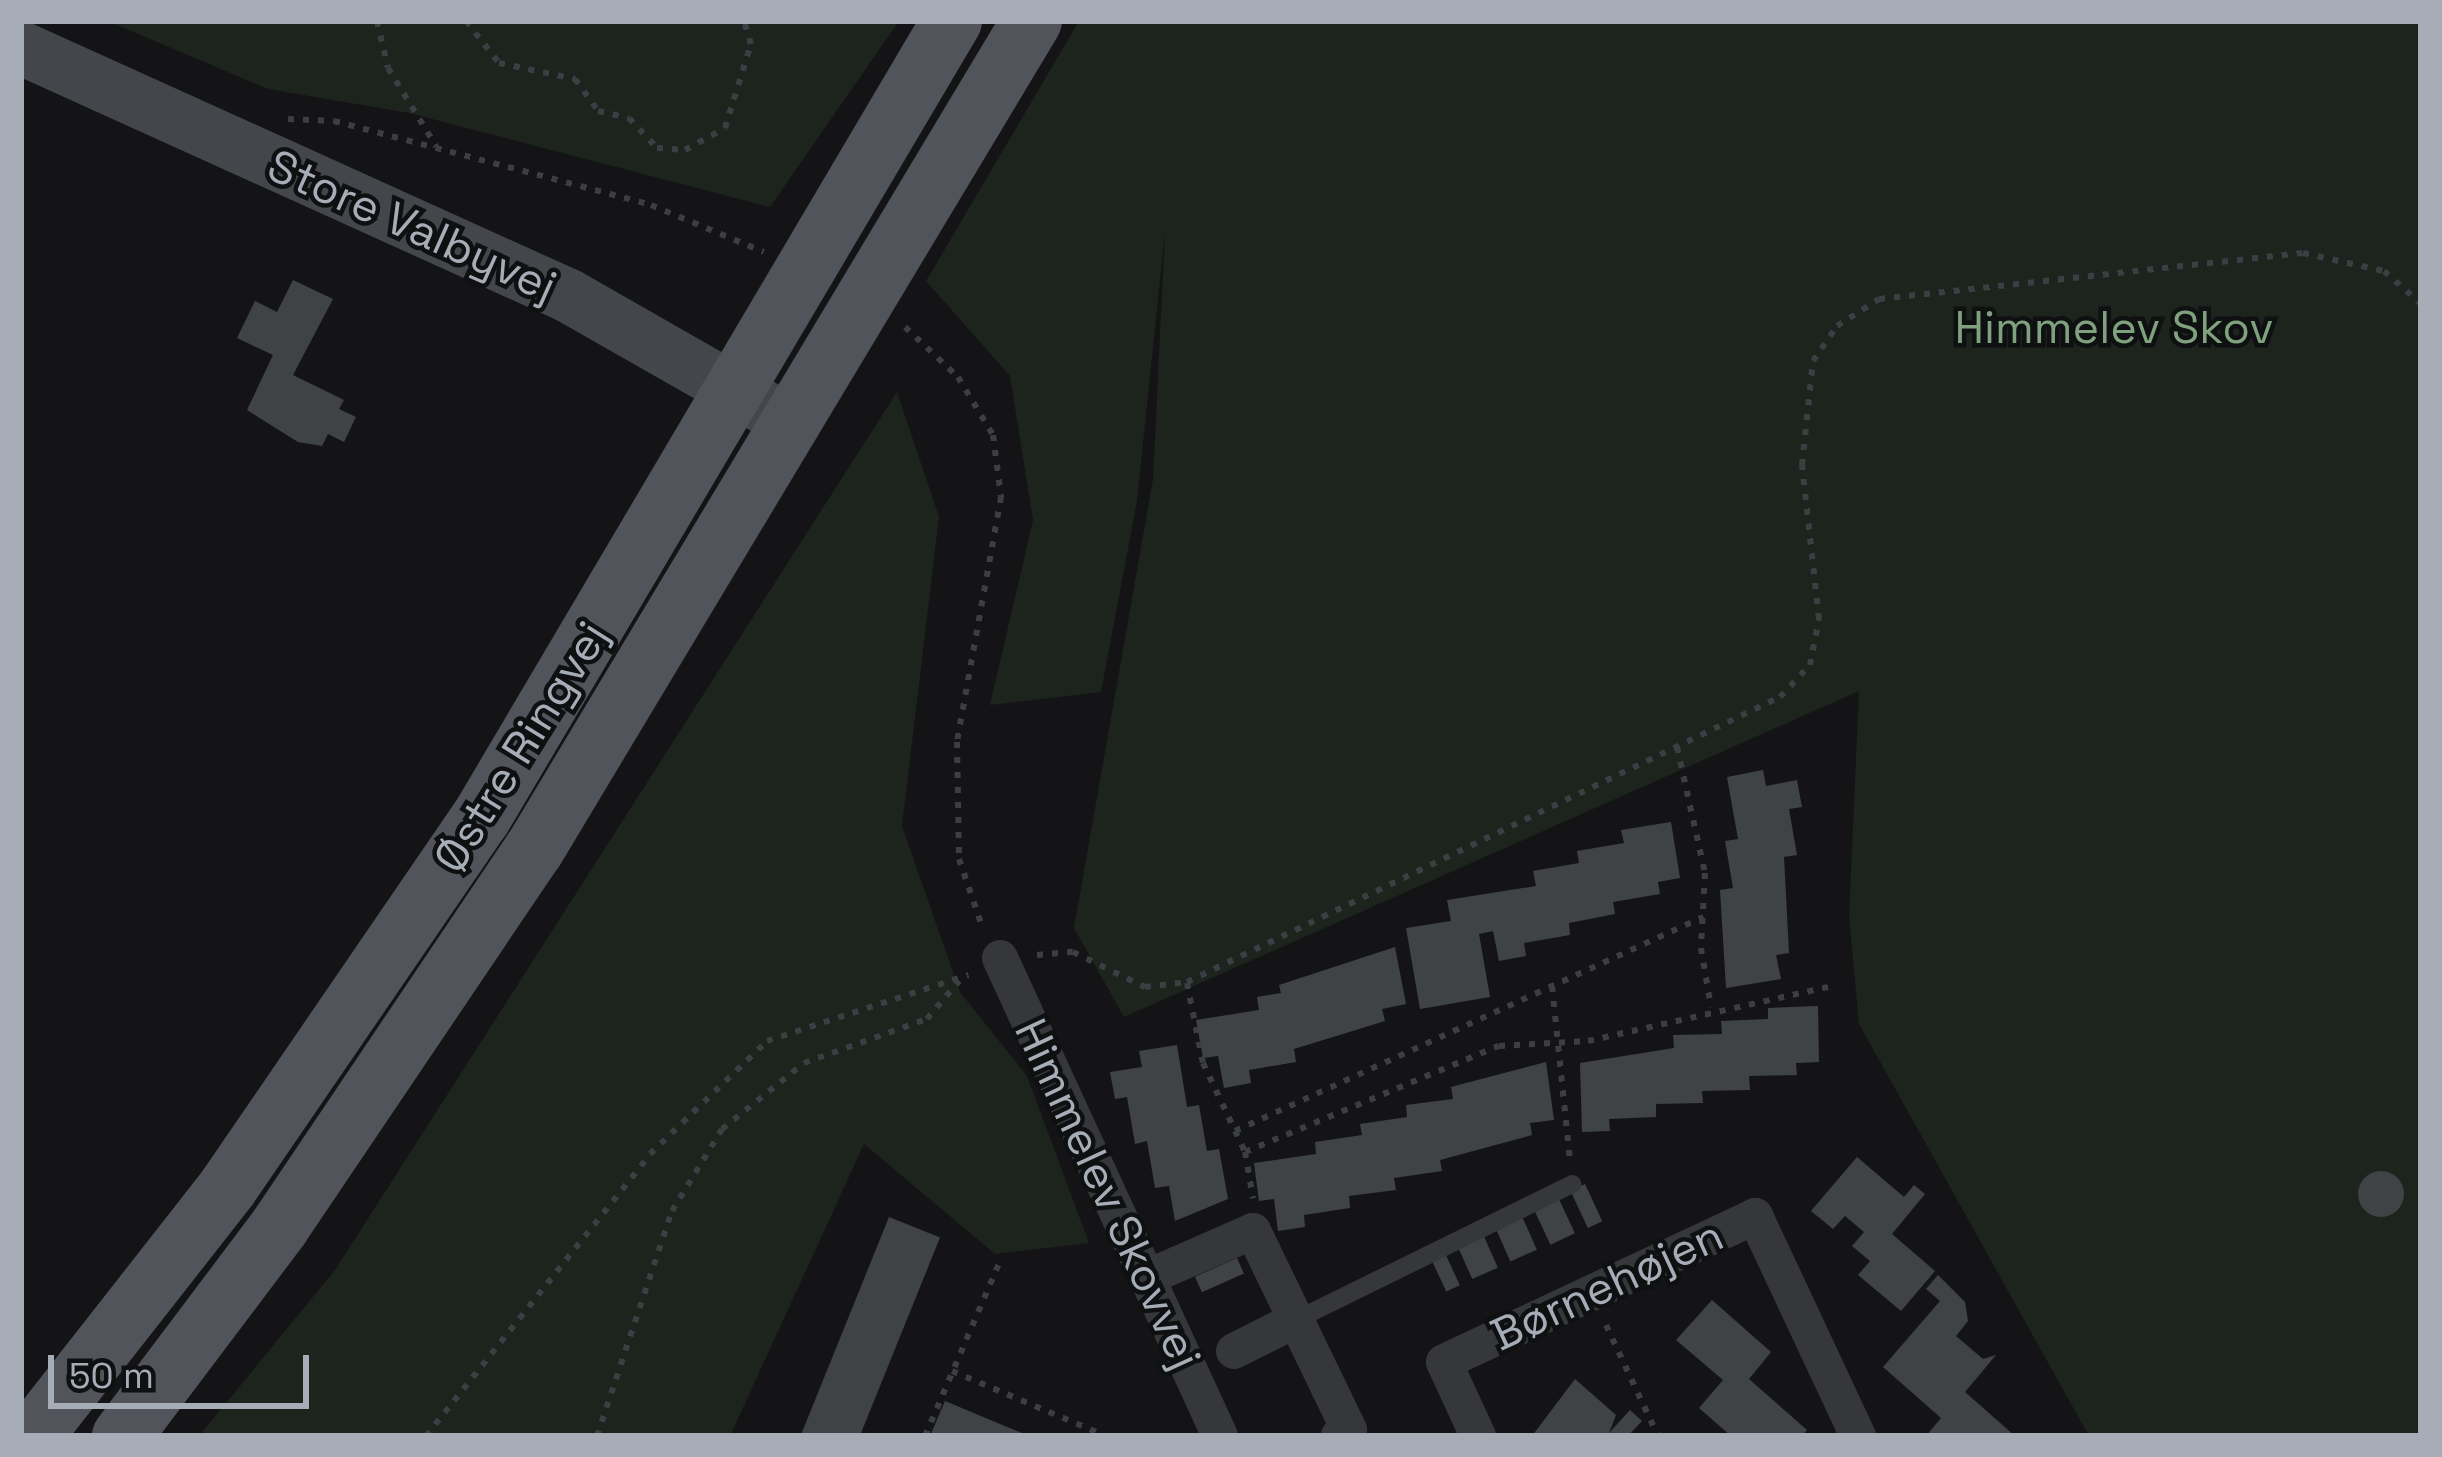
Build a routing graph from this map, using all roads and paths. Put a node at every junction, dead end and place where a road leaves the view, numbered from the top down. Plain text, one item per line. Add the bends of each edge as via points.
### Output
1 (377, 21) edge
2 (466, 21) edge
3 (744, 21) edge
4 (952, 21) edge
5 (1032, 21) edge
6 (21, 48) edge
7 (266, 114) dead end
8 (436, 146) junction
9 (768, 254) dead end
10 (2421, 304) edge
11 (904, 327) dead end
12 (738, 390) junction
13 (793, 424) junction
14 (1676, 746) junction
15 (1702, 917) junction
16 (1000, 958) junction
17 (962, 978) junction
18 (1187, 982) junction
19 (1552, 986) junction
20 (1833, 986) dead end
21 (1711, 1007) junction
22 (1558, 1043) junction
23 (1234, 1131) junction
24 (1245, 1151) junction
25 (1572, 1184) joint
26 (1253, 1231) junction
27 (1000, 1261) dead end
28 (1146, 1278) junction
29 (1591, 1293) junction
30 (1296, 1321) junction
31 (1234, 1351) dead end
32 (952, 1371) junction
33 (1216, 1434) edge
34 (33, 1436) edge
35 (122, 1436) edge
36 (426, 1436) edge
37 (597, 1436) edge
38 (925, 1436) edge
39 (1106, 1436) edge
40 (1339, 1436) edge
41 (1478, 1436) edge
42 (1658, 1436) edge
43 (1858, 1436) edge

1 - 8 path via 388,68
2 - 3 path via 500,63 575,79 598,111 629,118 657,148 685,150 724,128 752,44
4 - 12 main road, Østre Ringvej
5 - 13 main road, Østre Ringvej
6 - 12 street, Store Valbyvej via 569,296
7 - 8 path
8 - 9 path via 651,205
10 - 14 path via 2384,272 2302,253 1879,299 1837,326 1814,361 1802,465 1820,619 1810,665 1780,697
11 - 16 path via 958,377 993,435 1001,497 958,765 959,859 971,910
12 - 13 street, Store Valbyvej
12 - 34 main road, Østre Ringvej via 481,818 228,1187
13 - 35 main road, Østre Ringvej via 534,850 280,1226
14 - 15 path via 1705,873
14 - 18 path
15 - 19 path
15 - 21 path
16 - 17 path
16 - 18 path via 1073,952 1129,983
16 - 28 street, Himmelev Skovvej
17 - 36 path via 767,1041 650,1154
17 - 37 path via 926,1019 804,1063 722,1129 672,1211
18 - 23 path via 1203,1063
19 - 22 path
19 - 23 path
20 - 21 path
21 - 22 path
22 - 24 path via 1498,1046
22 - 25 path
23 - 24 path
24 - 26 path
25 - 30 lane
26 - 28 street
26 - 30 street
27 - 32 path
28 - 33 street, Himmelev Skovvej
29 - 41 street, Børnehøjen via 1444,1362
29 - 42 path
29 - 43 street, Børnehøjen via 1754,1216
30 - 31 street
30 - 40 street via 1349,1430
32 - 38 path
32 - 39 path

